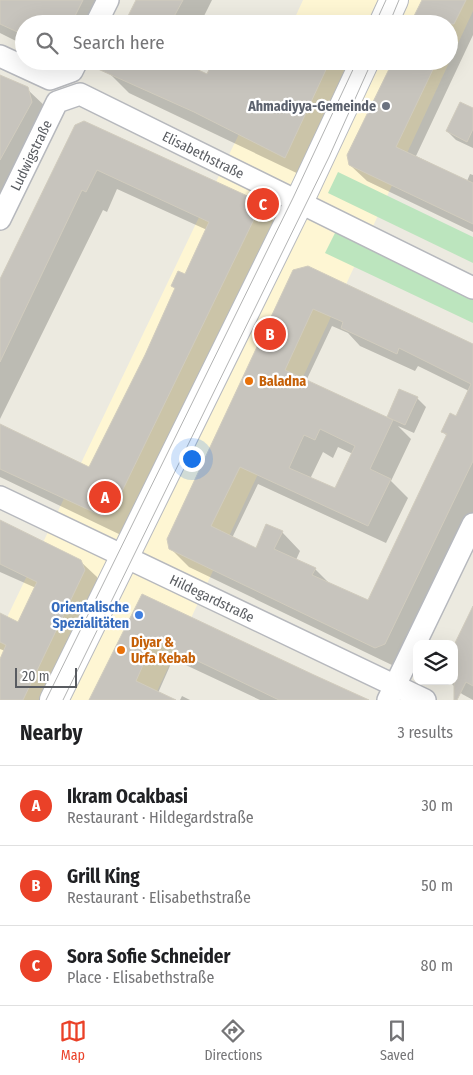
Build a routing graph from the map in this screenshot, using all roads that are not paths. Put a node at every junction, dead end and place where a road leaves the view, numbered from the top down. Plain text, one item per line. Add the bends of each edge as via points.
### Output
1 (108, 0) edge
2 (394, 0) edge
3 (100, 15) edge
4 (387, 15) edge
5 (0, 56) edge
6 (15, 63) edge
7 (30, 70) edge
8 (66, 70) edge
9 (361, 70) edge
10 (69, 97) joint
11 (300, 202) junction
12 (0, 219) edge
13 (473, 288) edge
14 (0, 497) edge
15 (473, 524) edge
16 (124, 556) junction
17 (392, 693) edge
18 (54, 700) edge
19 (425, 700) edge

1 - 3 street
2 - 4 main road
5 - 6 street
7 - 8 street via 50,79
9 - 11 main road
10 - 11 street, Elisabethstraße via 80,94
10 - 12 street, Ludwigstraße via 58,102
11 - 13 street, Elisabethstraße
11 - 16 main road
14 - 16 street, Hildegardstraße
15 - 17 street
16 - 17 street, Hildegardstraße
16 - 18 main road
17 - 19 street, Hildegardstraße

